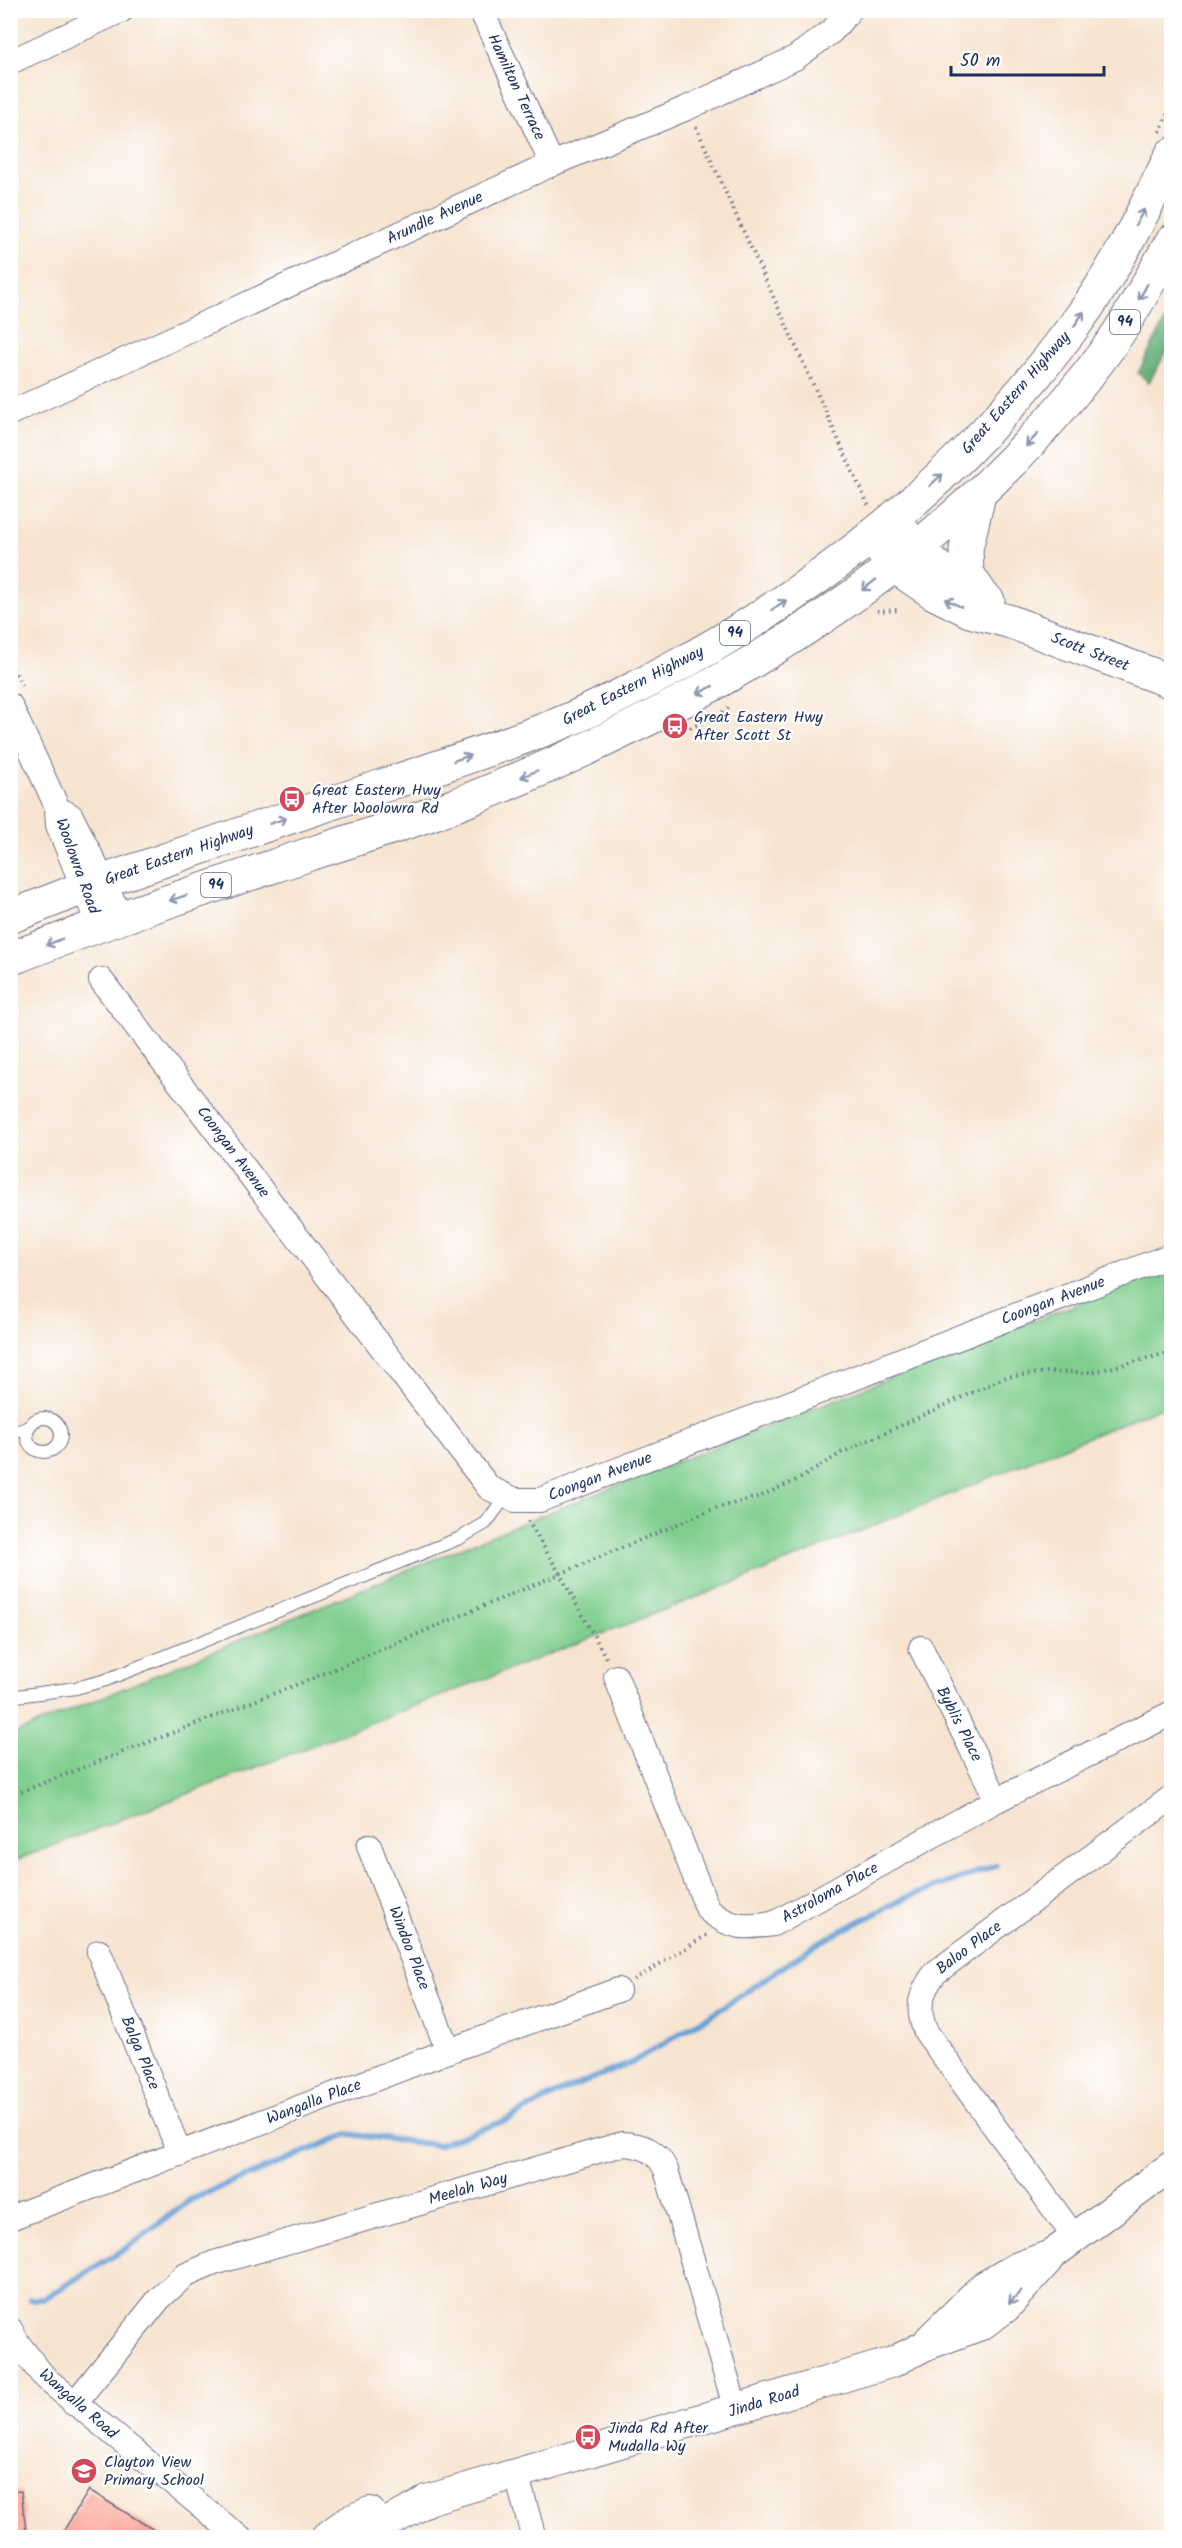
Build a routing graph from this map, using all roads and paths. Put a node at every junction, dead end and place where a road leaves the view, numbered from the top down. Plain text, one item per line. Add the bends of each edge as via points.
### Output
1 (122, 10) edge
2 (481, 10) edge
3 (850, 10) edge
4 (91, 17) edge
5 (10, 62) edge
6 (1172, 102) edge
7 (687, 108) junction
8 (1165, 144) edge
9 (552, 164) junction
10 (1172, 241) edge
11 (10, 413) edge
12 (979, 495) junction
13 (878, 521) junction
14 (906, 557) junction
15 (981, 594) junction
16 (1008, 621) junction
17 (10, 663) edge
18 (1172, 682) edge
19 (18, 699) edge
20 (93, 884) junction
21 (10, 916) edge
22 (110, 921) junction
23 (10, 959) edge
24 (101, 980) dead end
25 (1172, 1255) edge
26 (1172, 1352) edge
27 (27, 1428) dead end
28 (10, 1434) edge
29 (511, 1498) junction
30 (560, 1574) junction
31 (921, 1648) dead end
32 (616, 1677) joint
33 (10, 1697) edge
34 (1172, 1713) edge
35 (10, 1796) edge
36 (1172, 1797) edge
37 (997, 1800) junction
38 (369, 1845) dead end
39 (725, 1923) junction
40 (99, 1952) dead end
41 (618, 1990) joint
42 (448, 2051) junction
43 (180, 2154) junction
44 (1171, 2169) edge
45 (10, 2218) edge
46 (1064, 2246) junction
47 (10, 2329) edge
48 (74, 2404) junction
49 (736, 2410) junction
50 (516, 2473) junction
51 (428, 2500) junction
52 (240, 2538) edge
53 (325, 2538) edge
54 (355, 2538) edge
55 (534, 2538) edge

1 - 4 street
2 - 9 street, Hamilton Terrace
3 - 7 street, Arundle Avenue via 832,31 795,58
4 - 5 street
6 - 8 path
7 - 9 street, Arundle Avenue
7 - 13 path
13 -> 8 main road, Great Eastern Highway / 94 via 967,450 1070,332 1112,268
9 - 11 street, Arundle Avenue
10 -> 12 main road, Great Eastern Highway / 94 via 1111,343 1033,440
12 - 14 main road, Great Eastern Highway / 94
12 - 15 main road via 966,549 967,573
13 - 14 main road, Scott Street
20 -> 13 main road, Great Eastern Highway / 94 via 561,723 665,672 758,619 817,579
14 - 15 main road, Scott Street via 939,568
16 -> 14 main road, Scott Street via 969,611 934,593
14 -> 22 main road, Great Eastern Highway / 94 via 846,603 754,663 606,740 462,803
15 - 16 main road, Scott Street
16 - 18 main road, Scott Street
17 - 19 path
19 - 20 street, Woolowra Road via 57,807 58,825
20 - 21 main road, Great Eastern Highway / 94
20 - 22 street, Woolowra Road
22 -> 23 main road, Great Eastern Highway / 94
24 - 29 street, Coongan Avenue via 489,1488
25 - 29 street, Coongan Avenue via 540,1500
26 - 30 path via 1094,1372 1006,1377 841,1453 801,1478 761,1496 711,1510
27 - 28 lane
29 - 30 path
29 - 33 lane via 486,1523 460,1538 106,1680
30 - 32 path
30 - 35 path via 311,1679
31 - 37 street, Byblis Place
32 - 39 street via 708,1910
34 - 37 street, Astroloma Place
36 - 46 street, Baloo Place via 936,1973 925,1985 920,2001 920,2018 926,2032
37 - 39 street, Astroloma Place via 773,1924 745,1928
38 - 42 street, Windoo Place
39 - 41 path
40 - 43 street, Balga Place
41 - 42 street, Wangalla Place
42 - 43 street, Wangalla Place
43 - 45 street, Wangalla Place
44 - 46 street, Jinda Road
46 - 49 street, Jinda Road via 983,2287 924,2346 893,2362
47 - 48 street, Wangalla Road via 45,2378
48 - 49 street, Meelah Way via 159,2299 184,2276 214,2263 622,2144 653,2151 666,2170
48 - 52 street, Wangalla Road
49 - 50 street, Jinda Road
50 - 51 street, Jinda Road
50 - 55 street
51 - 53 street, Jinda Road via 406,2498 348,2521
51 - 54 street, Jinda Road

